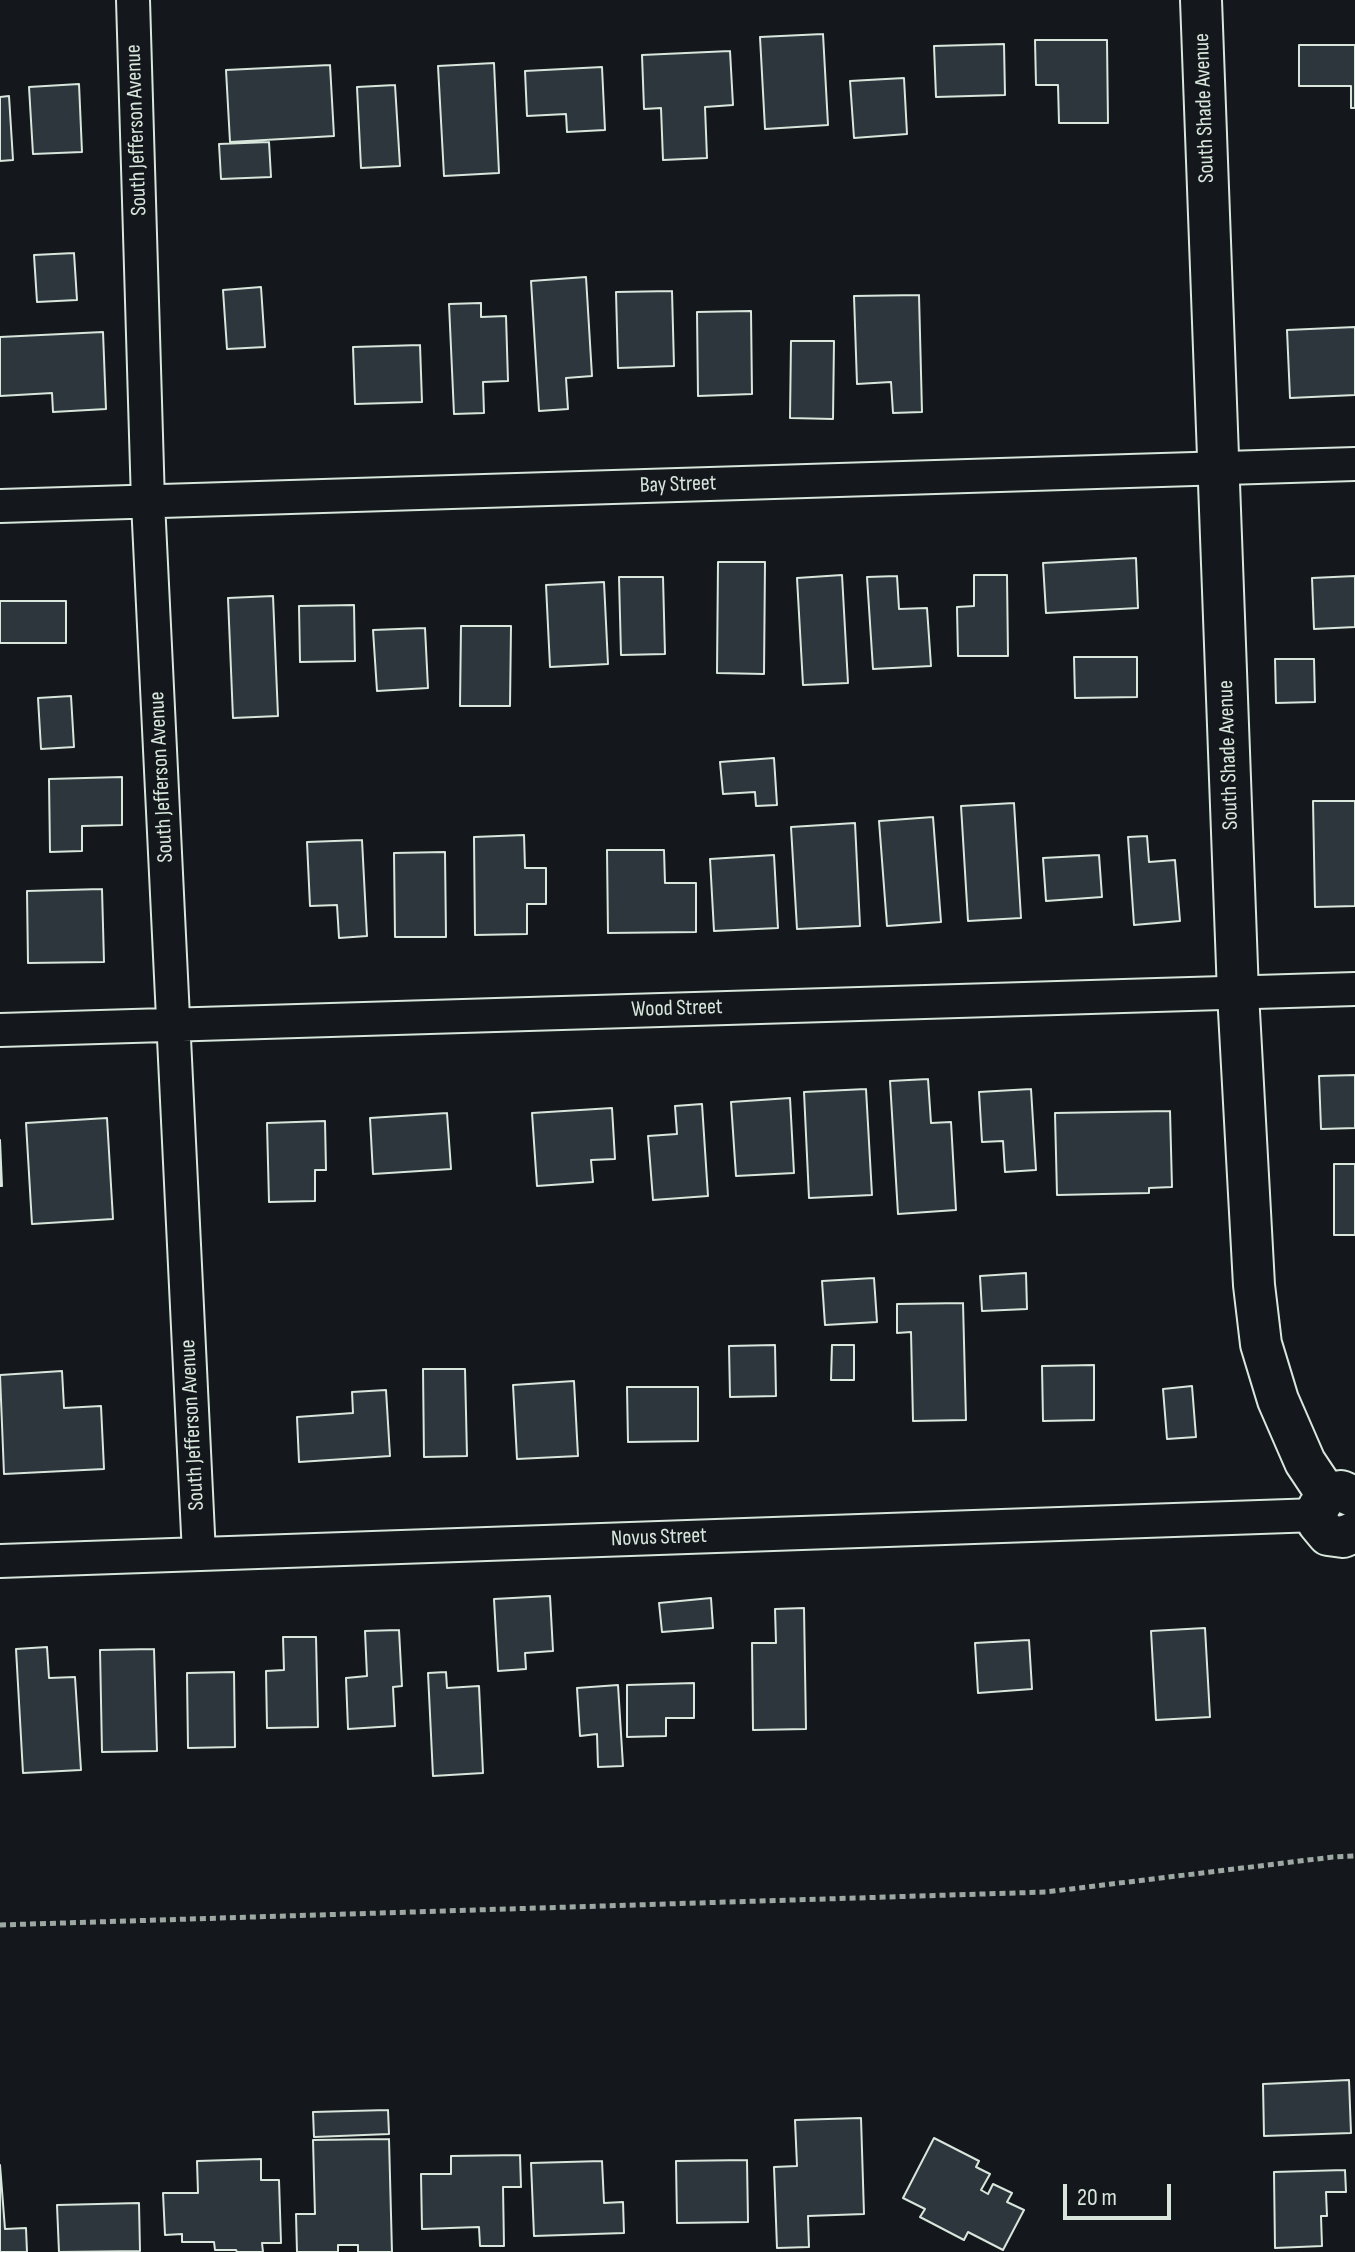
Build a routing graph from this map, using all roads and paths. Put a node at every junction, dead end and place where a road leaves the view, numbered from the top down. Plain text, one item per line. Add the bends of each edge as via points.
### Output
1 (133, 0) edge
2 (1201, 0) edge
3 (1355, 464) edge
4 (1218, 469) junction
5 (148, 502) junction
6 (0, 506) edge
7 (1355, 989) edge
8 (1238, 993) junction
9 (173, 1024) junction
10 (0, 1030) edge
11 (1343, 1520) edge
12 (199, 1554) junction
13 (0, 1561) edge
14 (1355, 1856) edge
15 (0, 1925) edge

1 - 5 street, South Jefferson Avenue
2 - 4 street, South Shade Avenue
3 - 4 street, Bay Street
4 - 5 street, Bay Street
4 - 8 street, South Shade Avenue
5 - 6 street, Bay Street
5 - 9 street, South Jefferson Avenue
7 - 8 street, Wood Street
8 - 9 street, Wood Street
8 - 11 street, South Shade Avenue via 1261,1344 1305,1462
9 - 10 street, Wood Street
9 - 12 street, South Jefferson Avenue
11 - 12 street, Novus Street
12 - 13 street, Novus Street
14 - 15 path via 1046,1892

